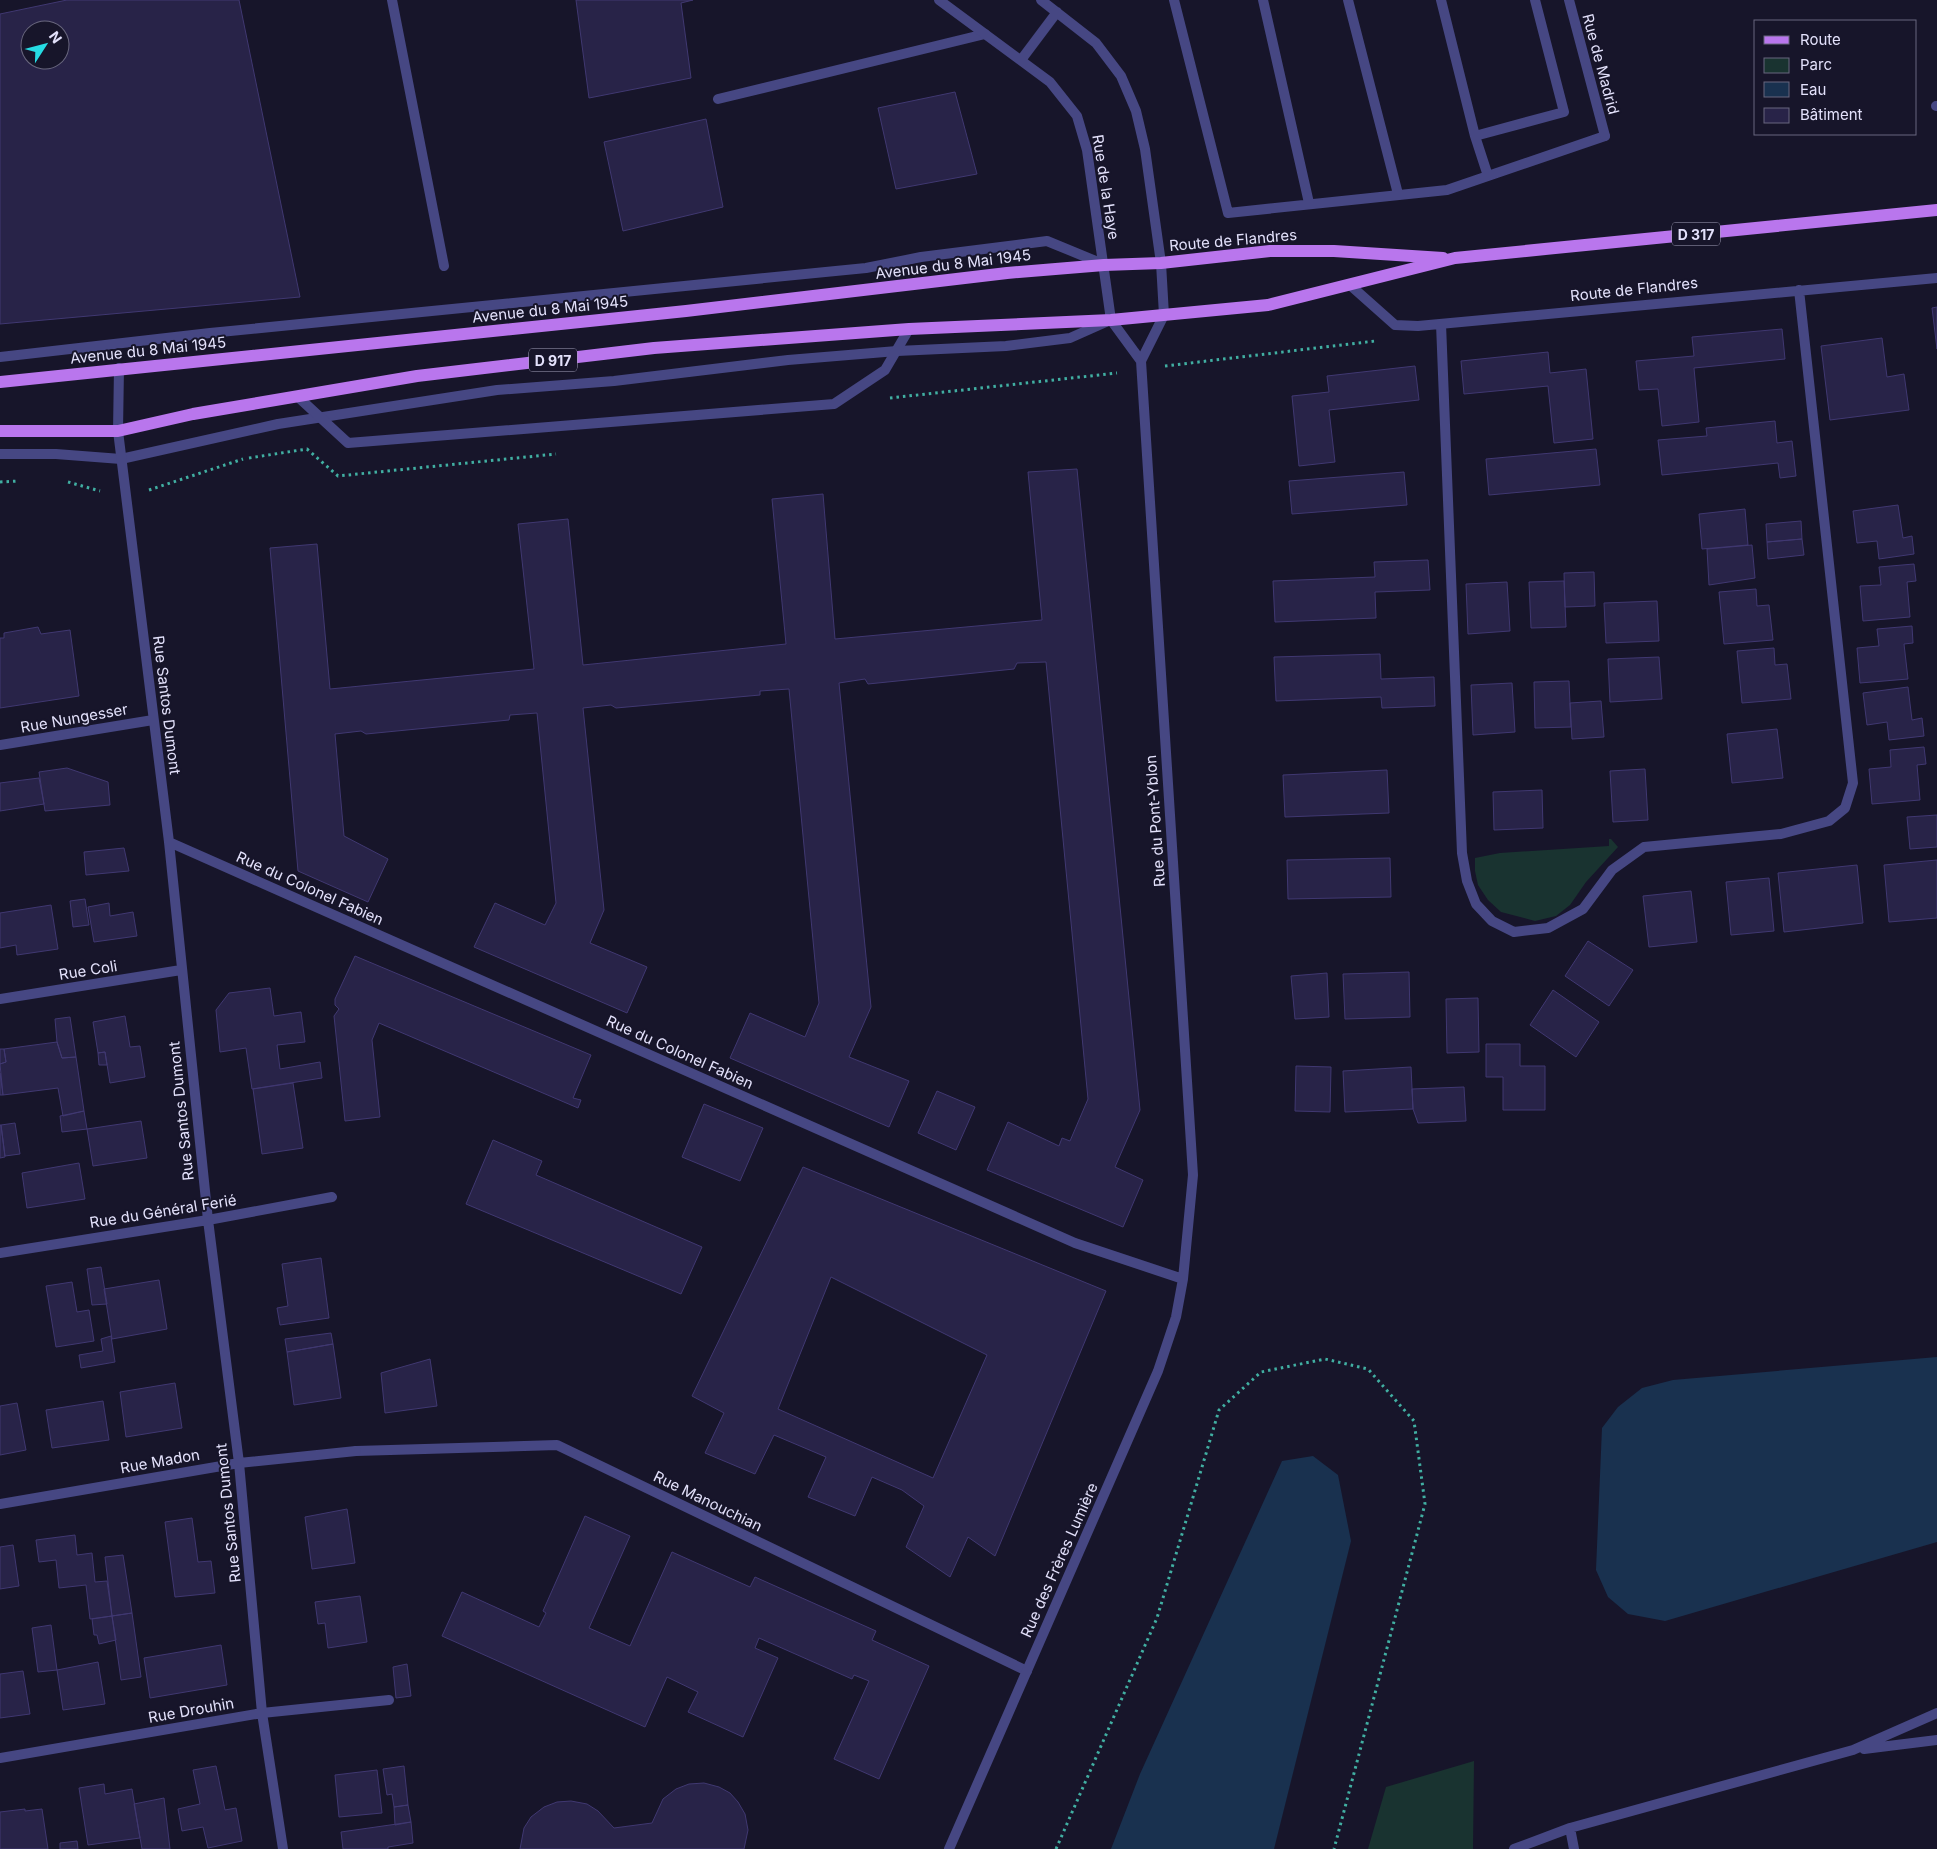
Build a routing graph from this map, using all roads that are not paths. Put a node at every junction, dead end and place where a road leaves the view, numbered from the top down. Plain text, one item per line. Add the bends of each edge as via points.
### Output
1 (392, 0) edge
2 (939, 0) edge
3 (1041, 0) edge
4 (1174, 0) edge
5 (1263, 0) edge
6 (1348, 0) edge
7 (1441, 0) edge
8 (1535, 0) edge
9 (1569, 0) edge
10 (1057, 12) junction
11 (985, 34) junction
12 (1021, 60) junction
13 (718, 99) dead end
14 (1475, 136) junction
15 (1488, 176) junction
16 (1398, 194) junction
17 (1309, 203) junction
18 (1937, 210) edge
19 (1455, 258) junction
20 (1161, 263) junction
21 (1104, 265) junction
22 (444, 266) dead end
23 (1937, 278) edge
24 (1350, 285) junction
25 (1799, 290) junction
26 (1164, 315) junction
27 (1111, 320) junction
28 (1441, 324) junction
29 (910, 329) junction
30 (897, 351) junction
31 (0, 357) edge
32 (1141, 365) junction
33 (118, 368) junction
34 (0, 382) edge
35 (298, 396) junction
36 (321, 418) junction
37 (0, 431) edge
38 (118, 432) junction
39 (0, 454) edge
40 (121, 459) junction
41 (153, 720) junction
42 (0, 745) edge
43 (169, 842) junction
44 (181, 970) junction
45 (0, 999) edge
46 (332, 1197) dead end
47 (208, 1220) junction
48 (0, 1253) edge
49 (1183, 1279) junction
50 (356, 1451) joint
51 (239, 1463) junction
52 (0, 1504) edge
53 (1027, 1671) junction
54 (389, 1700) dead end
55 (262, 1713) junction
56 (1937, 1713) edge
57 (1937, 1740) edge
58 (1853, 1750) junction
59 (0, 1758) edge
60 (1570, 1828) junction
61 (283, 1849) edge
62 (949, 1849) edge
63 (1514, 1849) edge
64 (1574, 1849) edge

1 - 22 street
2 - 11 street, Rue de la Haye
3 - 10 street
4 - 17 street via 1228,213
5 - 17 street
6 - 16 street
7 - 14 street
8 - 14 street via 1564,112
9 - 15 street, Rue de Madrid via 1605,136
10 - 12 street
10 - 20 street via 1096,43 1121,76 1136,111 1146,149
11 - 12 street, Rue de la Haye
11 - 13 street
12 - 21 street, Rue de la Haye via 1050,82 1078,116 1087,150
14 - 15 street
15 - 16 street via 1447,190
16 - 17 street
18 - 19 main road, Route de Flandres / D 317
19 - 20 main road, Route de Flandres / D 317 via 1334,250 1270,251
19 - 24 main road, Route de Flandres / D 317
20 - 21 main road, Route de Flandres / D 317
20 - 26 street
21 - 27 street
21 - 31 street via 1047,241 921,257 857,269
21 - 33 main road, Avenue du 8 Mai 1945 / D 917 via 1007,273 431,338
23 - 25 street, Route de Flandres
24 - 26 main road, Route de Flandres / D 317 via 1268,305
24 - 28 street, Route de Flandres via 1395,325
25 - 28 street, Route de Flandres
25 - 28 street via 1853,783 1845,808 1829,821 1781,834 1644,847 1612,870 1583,909 1548,928 1514,932 1492,921 1476,904 1467,881 1462,853
26 - 27 main road, Route de Flandres / D 317
26 - 32 street
27 - 29 main road, D 917
27 - 30 street via 1070,338 1006,346
27 - 32 street
29 - 30 street
29 - 35 main road, D 917 via 654,348 417,376
30 - 36 street via 497,390
30 - 36 street via 885,370 834,404 348,443
32 - 49 street, Rue du Pont-Yblon via 1193,1174
33 - 34 main road, Avenue du 8 Mai 1945 / D 917
33 - 38 street, Rue Santos Dumont
35 - 36 street
35 - 38 main road, D 917 via 193,414
36 - 40 street via 278,424
37 - 38 main road, D 917
38 - 40 street, Rue Santos Dumont
39 - 40 street
40 - 41 street, Rue Santos Dumont
41 - 42 street, Rue Nungesser
41 - 43 street, Rue Santos Dumont
43 - 44 street, Rue Santos Dumont
43 - 49 street, Rue du Colonel Fabien via 1075,1243
44 - 45 street, Rue Coli
44 - 47 street, Rue Santos Dumont
46 - 47 street, Rue du Général Ferié
47 - 48 street, Rue du Général Ferié
47 - 51 street, Rue Santos Dumont
49 - 53 street, Rue des Frères Lumière via 1176,1317 1158,1371
50 - 51 street, Rue Madon
50 - 53 street, Rue Manouchian via 557,1446
51 - 52 street, Rue Madon
51 - 55 street, Rue Santos Dumont
53 - 62 street, Rue des Frères Lumière
54 - 55 street, Rue Drouhin
55 - 59 street, Rue Drouhin
55 - 61 street, Rue Santos Dumont
56 - 58 street
57 - 58 street
58 - 60 street
60 - 63 street
60 - 64 street

